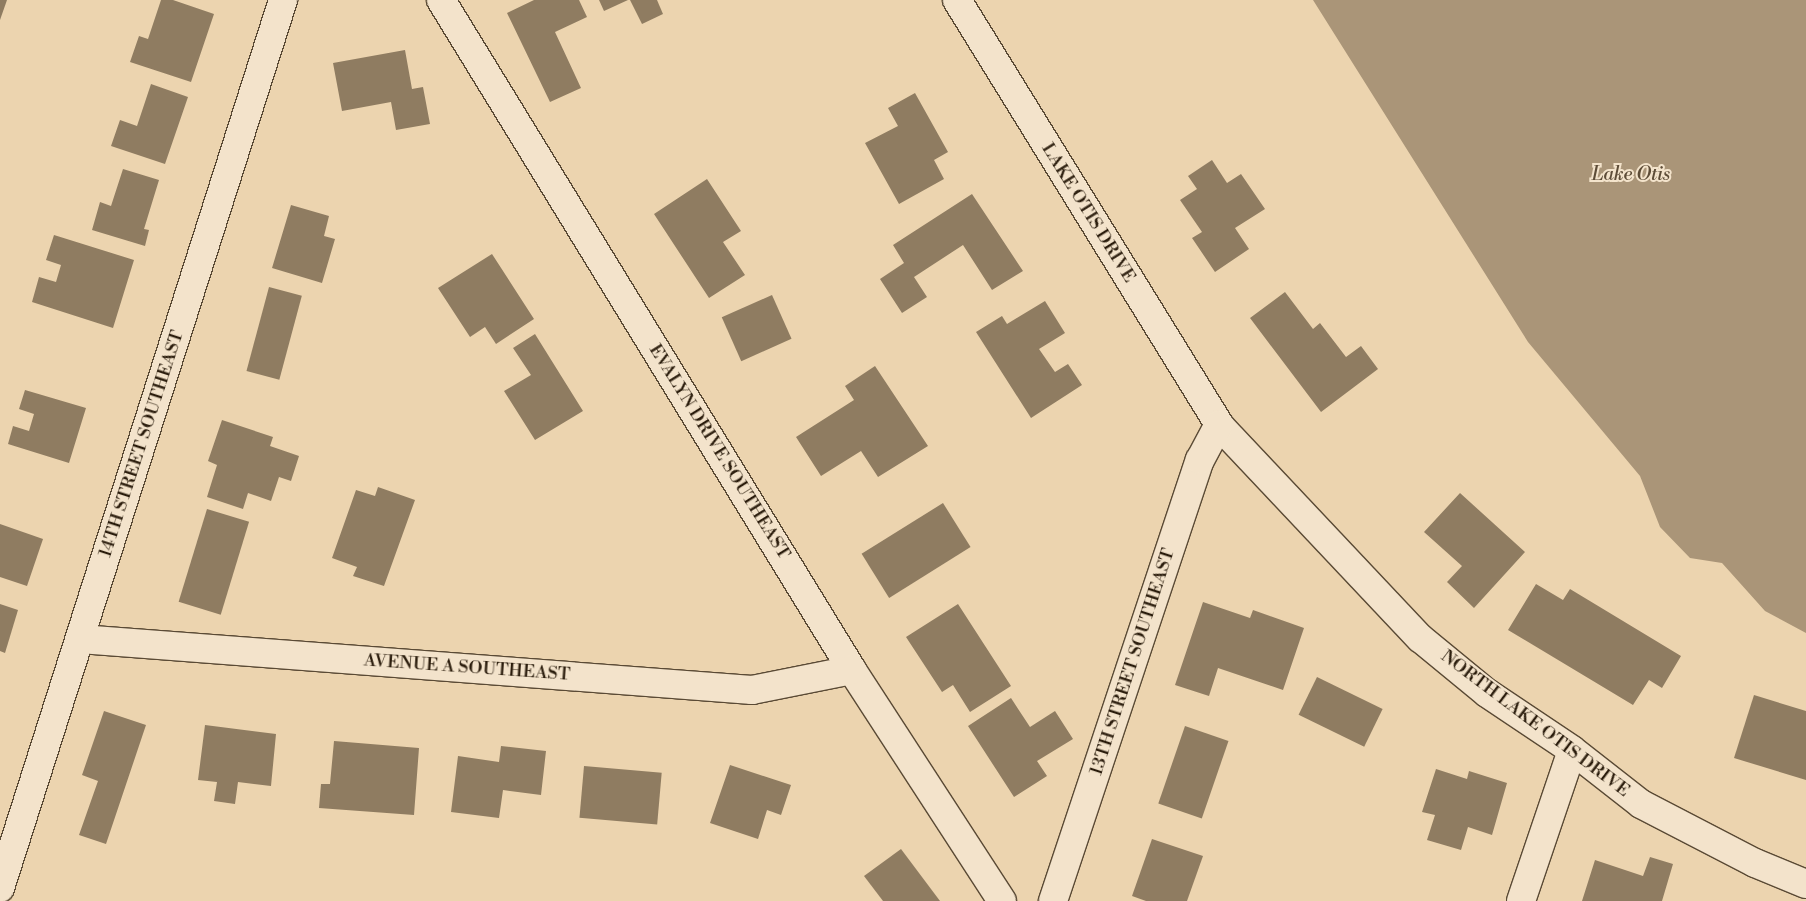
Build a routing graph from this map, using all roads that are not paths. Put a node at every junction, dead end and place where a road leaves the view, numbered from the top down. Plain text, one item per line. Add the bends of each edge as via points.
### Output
1 (283, 0) edge
2 (441, 0) edge
3 (958, 0) edge
4 (1219, 425) junction
5 (80, 638) junction
6 (852, 670) junction
7 (1572, 750) junction
8 (1806, 884) edge
9 (0, 888) edge
10 (1002, 901) edge
11 (1053, 901) edge
12 (1521, 901) edge

1 - 5 street, 14TH STREET SOUTHEAST
2 - 6 street, EVALYN DRIVE SOUTHEAST
3 - 4 street, LAKE OTIS DRIVE
4 - 7 street, NORTH LAKE OTIS DRIVE via 1420,638 1486,693
4 - 11 street, 13TH STREET SOUTHEAST via 1200,460
5 - 6 street, AVENUE A SOUTHEAST via 752,690
5 - 9 street, 14TH STREET SOUTHEAST
6 - 10 street, EVALYN DRIVE SOUTHEAST
7 - 8 street, NORTH LAKE OTIS DRIVE via 1641,804 1755,863
7 - 12 street

